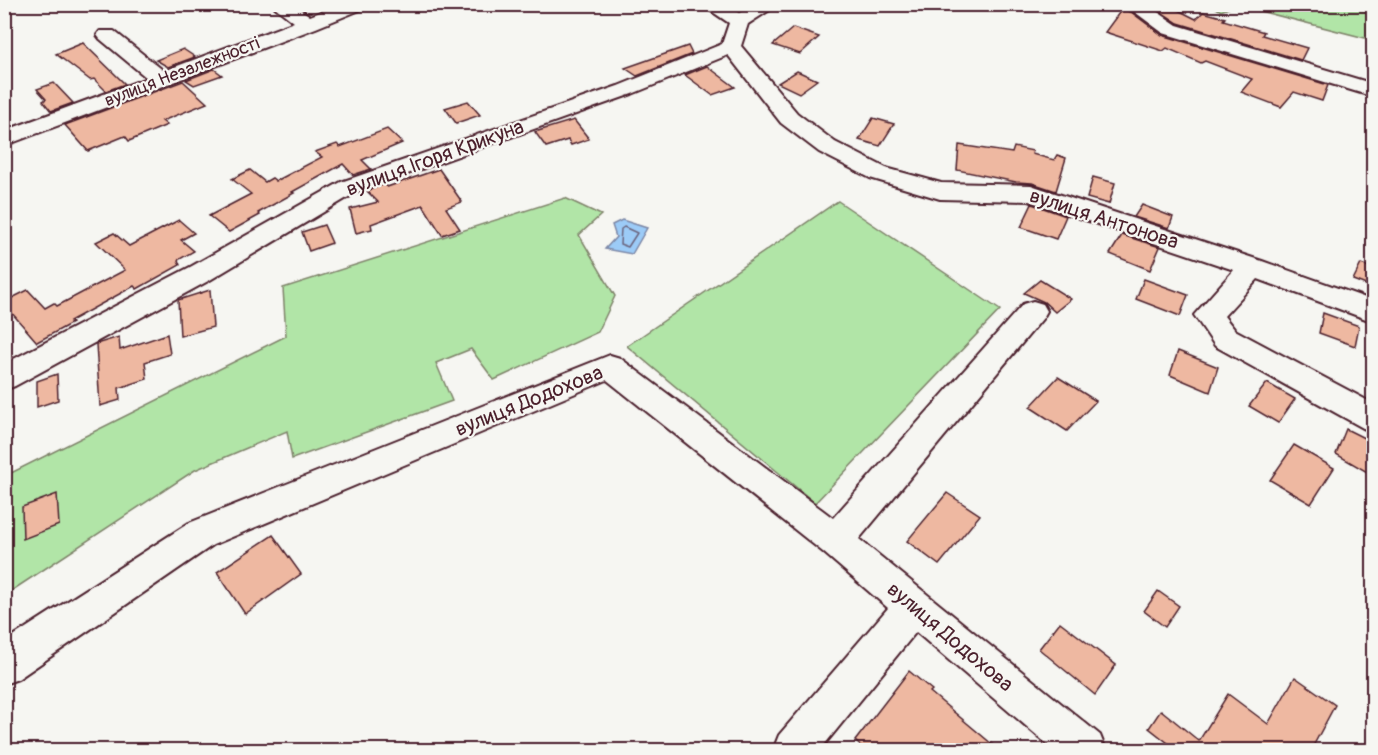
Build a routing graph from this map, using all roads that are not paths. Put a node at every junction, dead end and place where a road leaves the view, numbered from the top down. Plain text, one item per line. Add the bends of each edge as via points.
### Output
1 (280, 4) edge
2 (359, 4) edge
3 (710, 4) edge
4 (770, 4) edge
5 (1133, 4) edge
6 (739, 21) junction
7 (309, 24) junction
8 (107, 35) dead end
9 (731, 47) junction
10 (162, 80) junction
11 (1374, 91) edge
12 (4, 139) edge
13 (1253, 267) junction
14 (1033, 311) dead end
15 (1374, 312) edge
16 (4, 378) edge
17 (1374, 419) edge
18 (835, 541) junction
19 (913, 607) junction
20 (4, 665) edge
21 (794, 750) edge
22 (1085, 750) edge

1 - 7 street
2 - 7 street, вулиця Незалежності
3 - 6 street
4 - 6 street
5 - 11 street via 1170,29
6 - 9 street
7 - 10 street, вулиця Незалежності
8 - 10 street
9 - 13 street, вулиця Антонова via 789,118 827,147 878,173 940,191 1031,193
9 - 16 street, вулиця Ігоря Крикуна via 625,90 349,187 201,273
10 - 12 street, вулиця Незалежності
13 - 15 street, вулиця Антонова
13 - 17 street via 1208,315 1225,338
14 - 18 street
18 - 19 street, вулиця Додохова
18 - 20 street, вулиця Додохова via 610,366 201,534
19 - 21 street
19 - 22 street, вулиця Додохова

